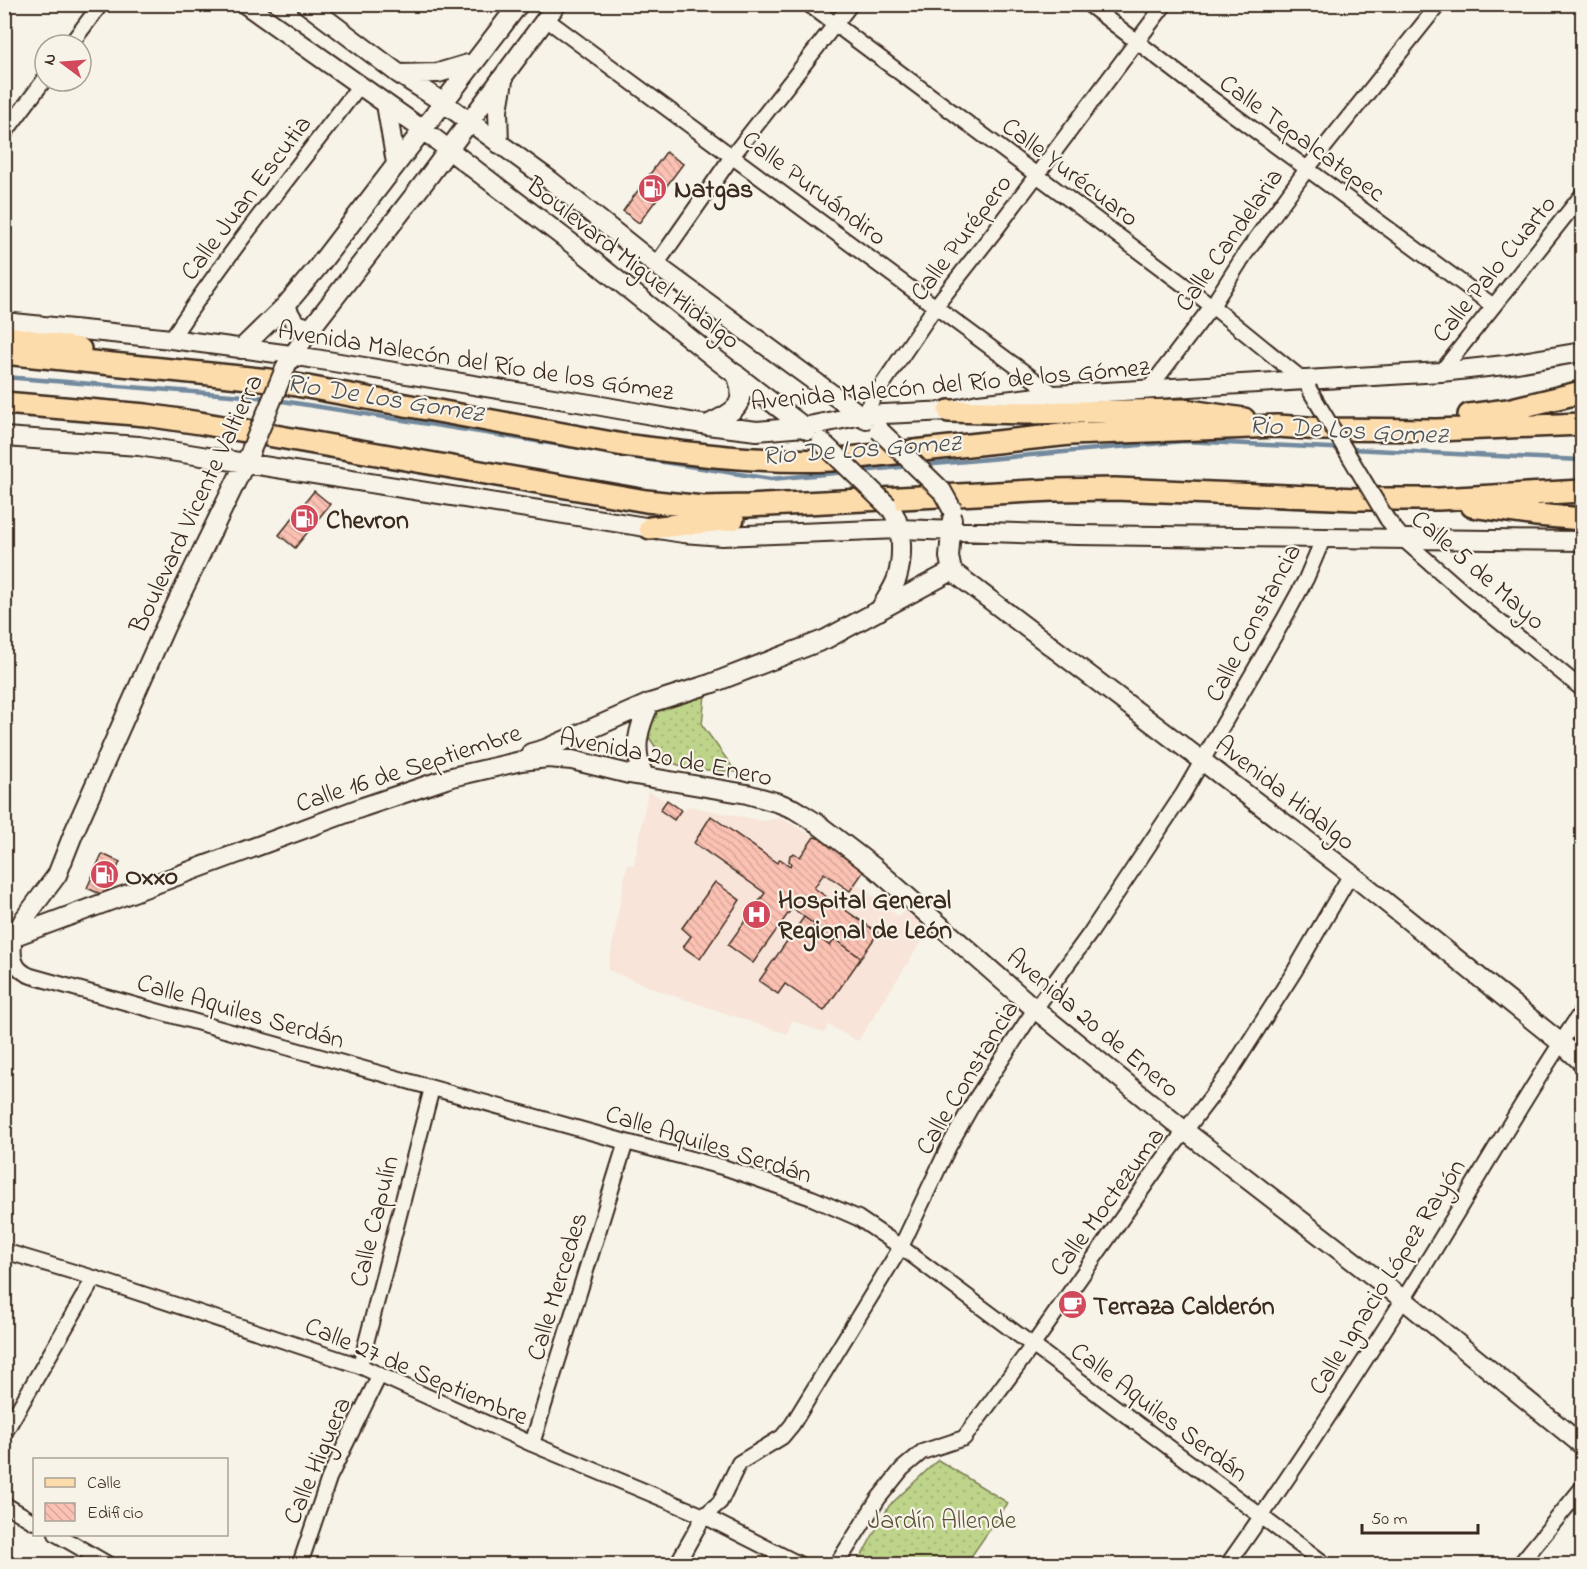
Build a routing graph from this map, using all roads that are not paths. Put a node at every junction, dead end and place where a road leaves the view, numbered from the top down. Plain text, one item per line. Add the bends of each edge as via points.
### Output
1 (101, 4) edge
2 (245, 4) edge
3 (306, 4) edge
4 (519, 4) edge
5 (808, 4) edge
6 (851, 4) edge
7 (1088, 4) edge
8 (1165, 4) edge
9 (1439, 4) edge
10 (552, 12) edge
11 (835, 25) junction
12 (79, 33) edge
13 (1138, 42) junction
14 (475, 62) junction
15 (511, 64) junction
16 (399, 74) junction
17 (360, 85) junction
18 (35, 93) edge
19 (444, 103) junction
20 (386, 104) junction
21 (470, 123) junction
22 (423, 130) junction
23 (4, 134) edge
24 (499, 144) junction
25 (449, 150) junction
26 (733, 155) junction
27 (396, 163) junction
28 (1307, 170) junction
29 (1036, 176) junction
30 (1582, 195) edge
31 (656, 265) junction
32 (286, 305) junction
33 (1492, 305) junction
34 (1212, 306) junction
35 (935, 307) junction
36 (4, 322) edge
37 (312, 327) junction
38 (4, 336) edge
39 (171, 339) junction
40 (241, 349) junction
41 (1582, 352) edge
42 (4, 353) edge
43 (289, 360) junction
44 (144, 368) junction
45 (1441, 372) junction
46 (736, 374) junction
47 (1306, 384) junction
48 (1148, 390) junction
49 (1582, 392) edge
50 (1055, 395) junction
51 (4, 403) edge
52 (56, 408) junction
53 (949, 411) junction
54 (862, 415) junction
55 (4, 416) edge
56 (1582, 424) edge
57 (707, 425) junction
58 (1277, 426) junction
59 (804, 427) junction
60 (1380, 429) junction
61 (4, 437) edge
62 (248, 456) junction
63 (1582, 491) edge
64 (1439, 500) junction
65 (882, 502) junction
66 (1582, 519) edge
67 (650, 528) junction
68 (899, 529) junction
69 (952, 531) junction
70 (1323, 539) junction
71 (1404, 540) junction
72 (1582, 541) edge
73 (952, 571) junction
74 (878, 612) junction
75 (1582, 689) edge
76 (650, 703) junction
77 (1202, 760) junction
78 (521, 761) junction
79 (644, 776) junction
80 (1351, 874) junction
81 (10, 938) edge
82 (1035, 1009) junction
83 (1582, 1011) edge
84 (1561, 1043) junction
85 (1582, 1062) edge
86 (432, 1088) junction
87 (1185, 1131) junction
88 (626, 1142) junction
89 (901, 1247) junction
90 (4, 1251) edge
91 (94, 1278) junction
92 (1404, 1300) junction
93 (1033, 1345) junction
94 (360, 1366) junction
95 (379, 1376) junction
96 (4, 1434) edge
97 (532, 1444) junction
98 (1582, 1445) edge
99 (1582, 1488) edge
100 (4, 1504) edge
101 (704, 1516) junction
102 (1262, 1517) junction
103 (33, 1521) edge
104 (59, 1536) edge
105 (108, 1564) edge
106 (300, 1564) edge
107 (677, 1564) edge
108 (798, 1564) edge
109 (837, 1564) edge
110 (1228, 1564) edge
111 (1325, 1564) edge
112 (1520, 1564) edge

1 - 12 street
2 - 17 street, Boulevard Miguel Hidalgo
3 - 16 street, Boulevard Miguel Hidalgo
4 - 14 street, Boulevard Vicente Valtierra
5 - 11 street, Calle Yurécuaro
6 - 11 street
7 - 13 street, Calle Tepalcatepec
8 - 13 street, Calle Purépero
9 - 28 street, Calle Candelaria
10 - 15 street, Boulevard Vicente Valtierra
10 - 26 street, Calle Puruándiro
11 - 26 street
11 - 29 street, Calle Yurécuaro
13 - 28 street, Calle Tepalcatepec
13 - 29 street, Calle Purépero
14 - 16 street via 438,73
14 - 19 street, Boulevard Vicente Valtierra
15 - 21 street, Boulevard Vicente Valtierra
15 - 24 street via 498,110
16 - 19 street, Boulevard Miguel Hidalgo
17 - 20 street, Boulevard Miguel Hidalgo
17 - 39 street, Calle Juan Escutia
18 - 23 street
19 - 21 street, Boulevard Miguel Hidalgo
19 - 22 street, Boulevard Vicente Valtierra
20 - 22 street, Boulevard Miguel Hidalgo
20 - 27 street
21 - 24 street, Boulevard Miguel Hidalgo
21 - 25 street, Boulevard Vicente Valtierra
22 - 25 street, Boulevard Miguel Hidalgo
22 - 27 street, Boulevard Vicente Valtierra
24 - 31 street, Boulevard Miguel Hidalgo
25 - 37 street, Boulevard Vicente Valtierra
25 - 46 street, Boulevard Miguel Hidalgo
26 - 31 street
26 - 35 street, Calle Puruándiro
27 - 32 street, Boulevard Vicente Valtierra
28 - 33 street, Calle Tepalcatepec
28 - 34 street, Calle Candelaria
29 - 34 street, Calle Yurécuaro
29 - 35 street, Calle Purépero
30 - 33 street, Calle Palo Cuarto
31 - 54 street, Boulevard Miguel Hidalgo
32 - 37 street via 295,324
32 - 40 street, Boulevard Vicente Valtierra
33 - 45 street, Calle Palo Cuarto
34 - 47 street, Calle Yurécuaro
34 - 48 street, Calle Candelaria
35 - 50 street, Calle Puruándiro
35 - 54 street, Calle Purépero
36 - 39 street, Avenida Malecón del Río de los Gómez
37 - 43 street, Boulevard Vicente Valtierra
38 - 44 main road via 102,354
39 - 40 street, Avenida Malecón del Río de los Gómez
40 - 43 street, Avenida Malecón del Río de los Gómez
41 - 45 street, Avenida Malecón del Río de los Gómez
42 - 44 main road, Avenida Malecón del Río de los Gómez
43 - 57 street, Avenida Malecón del Río de los Gómez
43 - 62 street, Boulevard Vicente Valtierra, bridge
44 - 58 main road, Avenida Malecón del Río de los Gómez via 269,380 623,445 798,461 1070,434
45 - 47 street, Avenida Malecón del Río de los Gómez
46 - 57 street via 741,392 738,406
46 - 59 street, Boulevard Miguel Hidalgo
47 - 48 street, Avenida Malecón del Río de los Gómez
47 - 71 street, Calle 5 de Mayo, bridge via 1387,519
48 - 50 street, Avenida Malecón del Río de los Gómez
49 - 60 main road via 1508,410
50 - 53 street, Avenida Malecón del Río de los Gómez
51 - 52 main road
52 - 55 main road
52 - 65 main road via 200,423 674,505
53 - 54 street, Avenida Malecón del Río de los Gómez
53 - 58 main road via 1184,410
54 - 59 street, Avenida Malecón del Río de los Gómez
54 - 69 street, Boulevard Miguel Hidalgo, bridge via 942,492 952,509
56 - 60 main road, Avenida Malecón del Río de los Gómez
57 - 59 street, Avenida Malecón del Río de los Gómez via 757,431
58 - 60 main road, Avenida Malecón del Río de los Gómez
59 - 65 street, Boulevard Miguel Hidalgo, bridge
61 - 62 street
62 - 67 street
62 - 81 street, Boulevard Vicente Valtierra via 165,627 57,875
63 - 64 main road
64 - 65 main road via 1115,489
64 - 66 main road
65 - 67 main road via 819,513
65 - 68 street, Boulevard Miguel Hidalgo via 896,515
67 - 68 street via 722,536
68 - 69 street
68 - 74 street, Boulevard Miguel Hidalgo via 900,566
69 - 70 street
69 - 73 street, Boulevard Miguel Hidalgo
70 - 71 street
70 - 77 street, Calle Constancia via 1306,579
71 - 72 street
71 - 75 street, Calle 5 de Mayo
73 - 74 street, Calle 16 de Septiembre
73 - 77 street, Avenida Hidalgo
74 - 76 street, Calle 16 de Septiembre via 825,639
76 - 78 street, Calle 16 de Septiembre via 526,755
76 - 79 street via 636,742
77 - 80 street, Avenida Hidalgo
77 - 82 street, Calle Constancia via 1158,834
78 - 79 street, Avenida 20 de Enero via 572,760
78 - 81 street, Calle 16 de Septiembre via 460,775 374,803
79 - 82 street, Avenida 20 de Enero via 747,794 794,808 885,876
80 - 84 street, Avenida Hidalgo
80 - 87 street, Calle Moctezuma via 1256,1032
81 - 86 street, Calle Aquiles Serdán via 15,963 23,973
82 - 87 street, Avenida 20 de Enero
82 - 89 street, Calle Constancia via 958,1130
83 - 84 street, Calle Ignacio López Rayón
84 - 85 street, Avenida Hidalgo
84 - 92 street, Calle Ignacio López Rayón
86 - 88 street, Calle Aquiles Serdán
86 - 94 street, Calle Capulín
87 - 92 street, Avenida 20 de Enero
87 - 93 street, Calle Moctezuma
88 - 89 street, Calle Aquiles Serdán via 726,1168 812,1198 858,1218
88 - 97 street, Calle Mercedes
89 - 93 street, Calle Aquiles Serdán
89 - 101 street, Calle Constancia via 792,1425 782,1437 739,1462 720,1502
90 - 91 street, Calle 27 de Septiembre
91 - 94 street, Calle 27 de Septiembre
91 - 96 street
92 - 98 street, Avenida 20 de Enero
92 - 102 street, Calle Ignacio López Rayón
93 - 102 street, Calle Aquiles Serdán
93 - 109 street, Calle Moctezuma via 964,1438 922,1452 902,1469
94 - 95 street, Calle 27 de Septiembre
95 - 97 street, Calle 27 de Septiembre
95 - 106 street, Calle Higuera via 329,1478
97 - 101 street, Calle 27 de Septiembre
99 - 112 street
100 - 103 street
101 - 107 street, Calle Constancia
101 - 108 street, Calle 27 de Septiembre
102 - 110 street, Calle Ignacio López Rayón
102 - 111 street, Calle Aquiles Serdán
104 - 105 street

